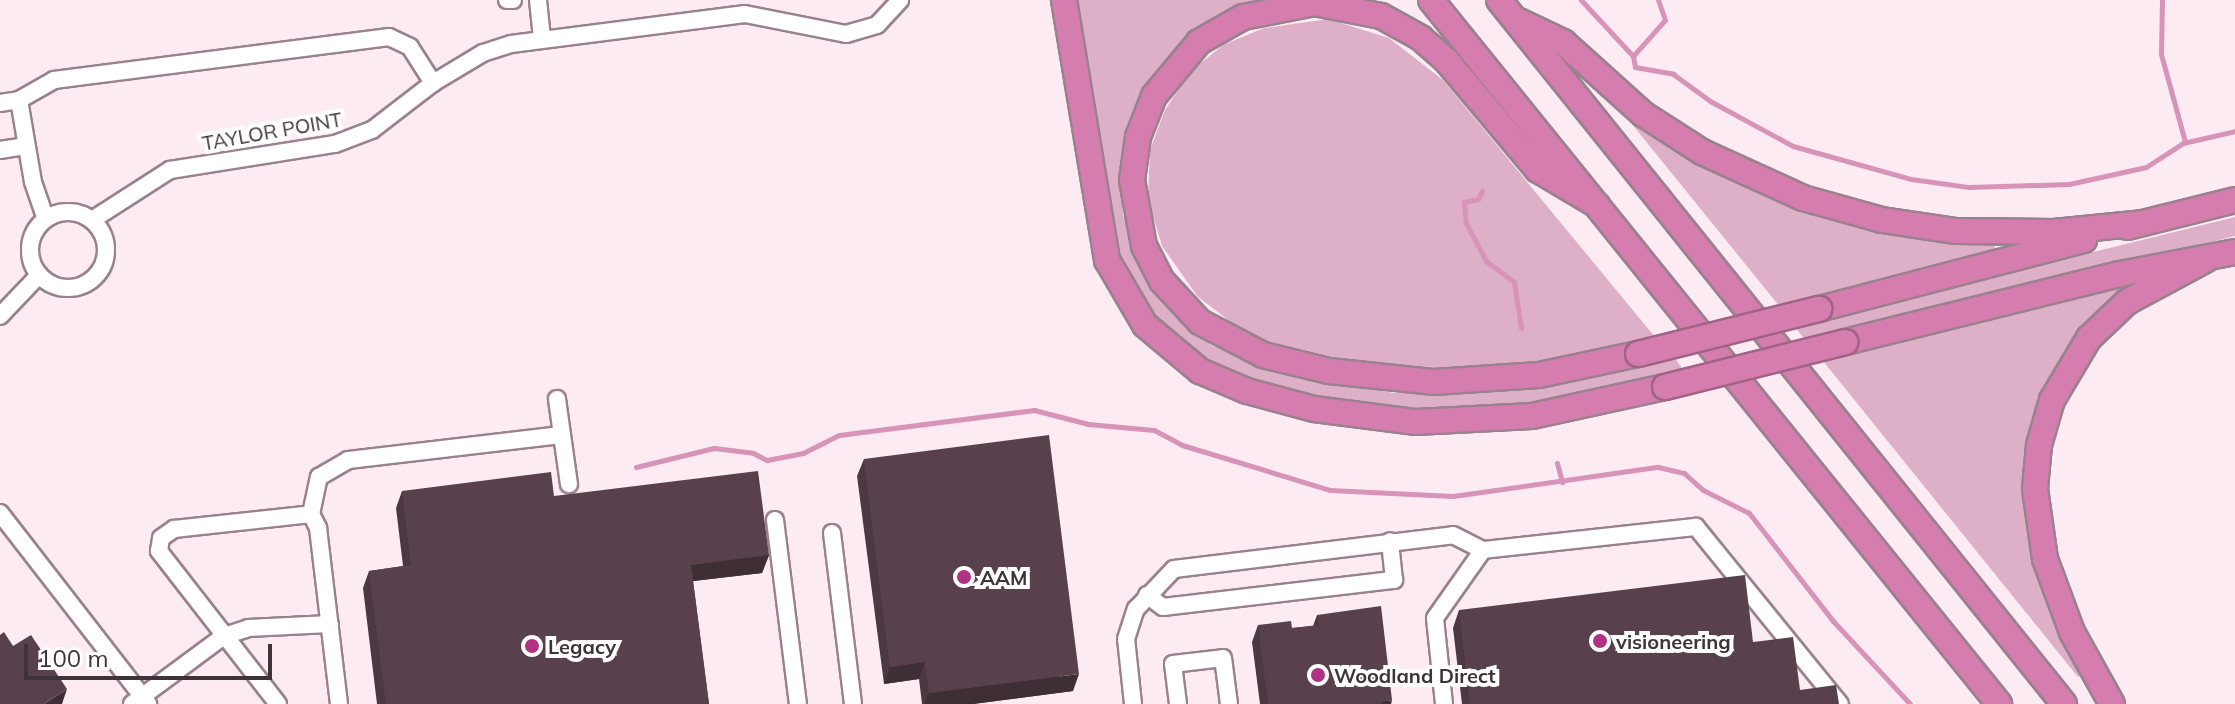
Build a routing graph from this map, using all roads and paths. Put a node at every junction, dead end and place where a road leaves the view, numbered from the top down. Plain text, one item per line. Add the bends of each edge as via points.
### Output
1 (538, 0) edge
2 (900, 0) edge
3 (1064, 0) edge
4 (1431, 0) edge
5 (1506, 9) edge
6 (542, 38) junction
7 (433, 83) junction
8 (19, 100) junction
9 (0, 103) edge
10 (25, 146) junction
11 (0, 150) edge
12 (2235, 200) edge
13 (1597, 205) junction
14 (46, 219) junction
15 (92, 220) junction
16 (2142, 223) junction
17 (2235, 252) edge
18 (2205, 260) junction
19 (39, 275) junction
20 (0, 316) edge
21 (557, 399) dead end
22 (562, 435) junction
23 (569, 484) dead end
24 (0, 513) edge
25 (311, 514) junction
26 (775, 520) dead end
27 (832, 533) dead end
28 (1390, 541) junction
29 (1483, 550) junction
30 (1147, 595) junction
31 (330, 624) junction
32 (224, 636) junction
33 (141, 702) edge
34 (278, 704) edge
35 (339, 704) edge
36 (798, 704) edge
37 (853, 704) edge
38 (1133, 704) edge
39 (1178, 704) edge
40 (1229, 704) edge
41 (1444, 704) edge
42 (1840, 704) edge
43 (1999, 704) edge
44 (2064, 704) edge
45 (2112, 704) edge

1 - 6 street
2 - 6 street, TAYLOR POINT via 877,25 846,34 745,14
3 - 18 highway, bridge via 1107,260 1145,325 1200,371 1247,391 1314,409 1416,422 1532,416 2120,274
4 - 13 highway
5 - 16 highway via 1563,42 1643,114 1702,152 1803,198 1882,220 1956,231 2054,232
5 - 44 highway
6 - 7 street, TAYLOR POINT via 483,53
7 - 8 street via 410,47 389,37 54,80
7 - 15 street, TAYLOR POINT via 372,130 335,144 170,170
8 - 9 street
8 - 10 street
10 - 11 street
10 - 14 street
12 - 16 highway
13 - 16 highway, bridge via 1538,170 1447,61 1421,38 1381,16 1315,3 1243,17 1182,58 1146,116 1132,180 1144,246 1162,281 1200,322 1263,355 1329,371 1434,382 1539,375 1638,354
13 - 43 highway
14 - 15 street via 69,212
14 - 19 street via 32,237 30,250
15 - 19 street via 107,252 97,275 75,288 61,288
17 - 18 highway
18 - 45 highway via 2127,302 2089,338 2052,400 2039,445 2035,501 2045,559 2072,632
19 - 20 street
21 - 22 street
22 - 23 street
22 - 25 street via 348,460 319,477
24 - 33 street
25 - 31 street via 318,528
25 - 32 street via 174,529 161,538 159,551
26 - 36 street
27 - 37 street
28 - 29 street via 1453,535
28 - 30 street via 1195,564 1174,569
28 - 30 street via 1394,580 1163,607
29 - 41 street via 1435,618
29 - 42 street via 1696,527
30 - 38 street via 1126,639
31 - 32 street via 278,625
31 - 35 street
32 - 33 street
32 - 34 street
39 - 40 street via 1173,664 1223,658

